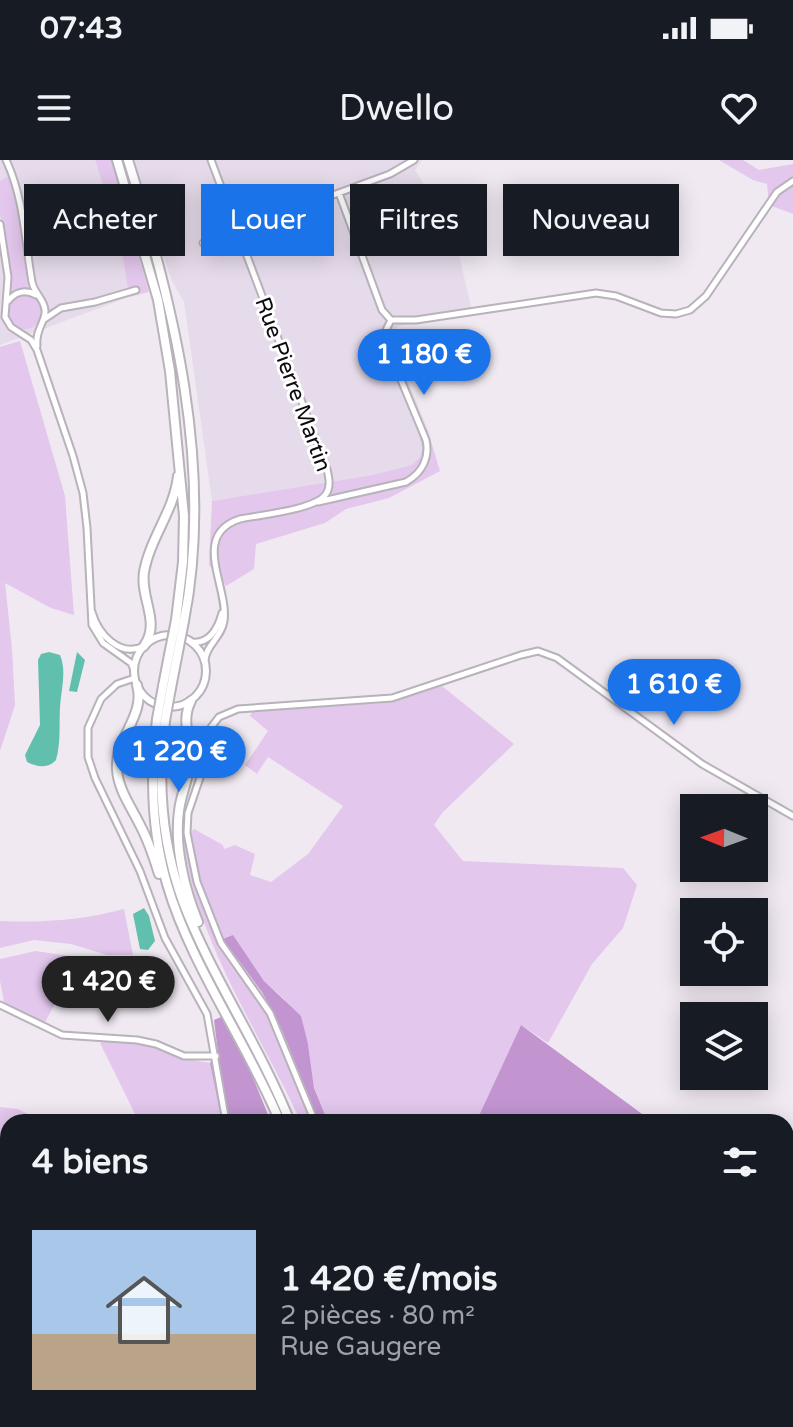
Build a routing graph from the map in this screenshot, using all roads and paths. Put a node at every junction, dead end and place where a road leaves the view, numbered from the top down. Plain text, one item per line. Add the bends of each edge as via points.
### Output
1 (6, 160) edge
2 (117, 160) edge
3 (128, 160) edge
4 (211, 160) edge
5 (414, 160) edge
6 (793, 181) edge
7 (220, 184) edge
8 (339, 193) junction
9 (334, 195) edge
10 (0, 224) edge
11 (246, 256) edge
12 (136, 290) dead end
13 (36, 295) junction
14 (7, 302) junction
15 (42, 302) junction
16 (61, 308) junction
17 (391, 320) junction
18 (41, 323) junction
19 (18, 331) junction
20 (39, 355) junction
21 (178, 443) junction
22 (329, 480) junction
23 (344, 495) junction
24 (315, 503) junction
25 (91, 604) junction
26 (223, 604) junction
27 (180, 620) junction
28 (192, 642) junction
29 (144, 646) junction
30 (205, 660) junction
31 (135, 678) junction
32 (191, 701) junction
33 (161, 720) junction
34 (793, 816) edge
35 (0, 1005) edge
36 (235, 1007) junction
37 (227, 1014) junction
38 (216, 1056) junction
39 (225, 1114) edge
40 (276, 1114) edge
41 (287, 1114) edge
42 (312, 1114) edge

1 - 13 street via 23,218
2 - 21 highway via 161,314
3 - 27 highway via 171,310 181,369 194,496 192,562
4 - 7 street, Rue Pierre Martin
5 - 8 street
6 - 17 street via 777,192 703,299 683,313 661,313 596,293
8 - 9 street
8 - 17 street via 382,310
10 - 14 street
11 - 22 street, Rue Pierre Martin
12 - 16 street
13 - 14 street via 19,293
13 - 15 street
14 - 19 street via 5,317
15 - 16 street
15 - 18 street
16 - 18 street
17 - 23 street via 384,339 425,437 426,458 409,481
18 - 19 street via 28,332
18 - 20 street
19 - 20 street
20 - 25 street via 83,493
21 - 27 highway via 184,546
21 - 29 highway via 176,488 145,570 152,625
22 - 23 street
22 - 24 street, Rue Pierre Martin via 327,493
23 - 24 street
24 - 26 street, Rue Pierre Martin via 225,527 214,551
25 - 29 street via 107,639 129,649
25 - 31 street via 97,636 131,663
26 - 28 street via 213,633 203,642
26 - 30 street, Rue Pierre Martin via 223,627
27 - 33 highway, bridge
28 - 29 street via 167,635
28 - 30 street
29 - 31 street via 136,659
30 - 32 street via 205,683
31 - 32 street via 146,698 162,707
31 - 37 highway via 139,705 119,748 118,780 147,840 175,920
31 - 38 street via 117,684 101,699 88,728 88,757 165,938 204,1006
32 - 36 highway via 185,717 190,763 178,815 179,841 192,907
33 - 36 highway via 161,792 174,870 190,919
33 - 37 highway via 153,753 153,803 163,872
34 - 42 street via 702,764 542,652 392,698 238,709 219,717 209,730 188,813 197,882 221,943 270,1013
35 - 38 street via 70,1037 137,1040 184,1056
36 - 41 highway
37 - 40 highway
38 - 39 street

